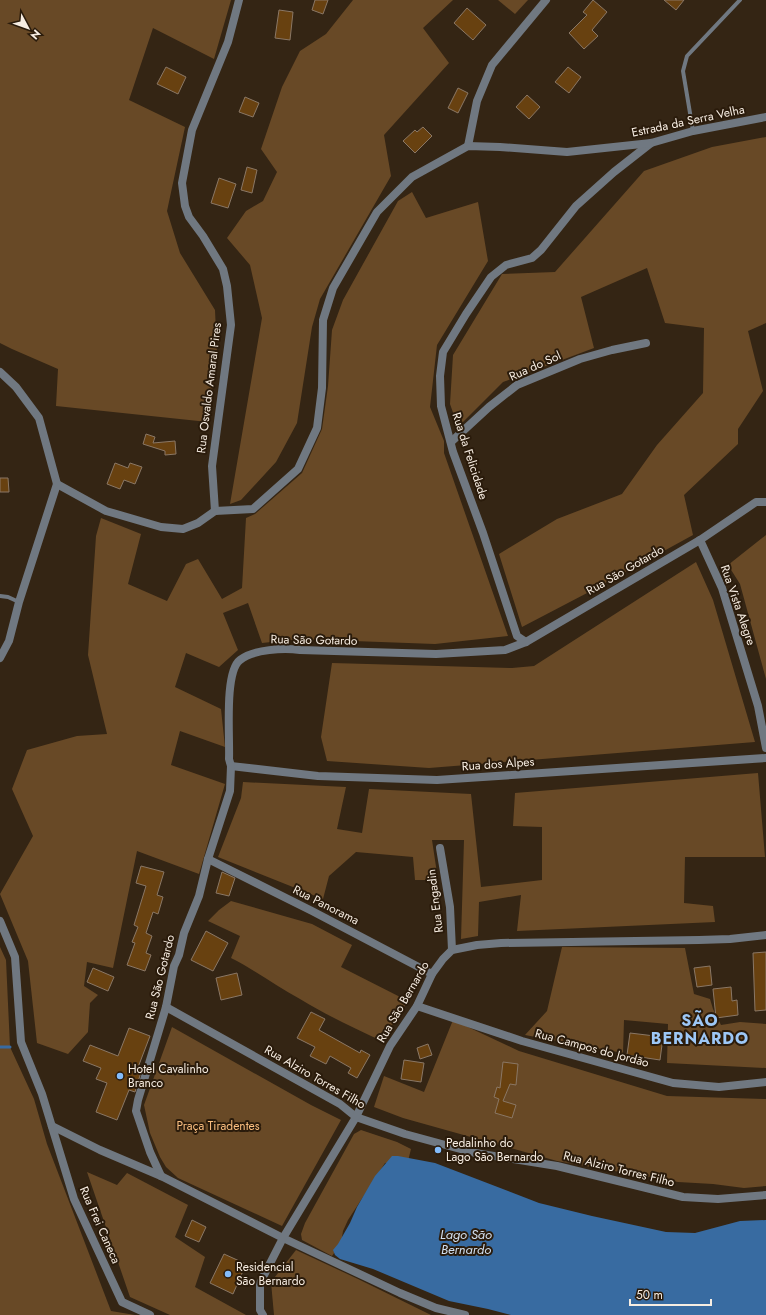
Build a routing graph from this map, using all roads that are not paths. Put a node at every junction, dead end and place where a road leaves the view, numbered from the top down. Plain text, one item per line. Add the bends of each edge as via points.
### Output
1 (239, 0) edge
2 (546, 0) edge
3 (740, 0) edge
4 (766, 117) edge
5 (693, 131) junction
6 (651, 143) junction
7 (468, 146) junction
8 (646, 343) dead end
9 (0, 372) edge
10 (451, 442) junction
11 (57, 484) junction
12 (766, 502) edge
13 (215, 511) junction
14 (700, 540) junction
15 (0, 596) edge
16 (19, 602) junction
17 (526, 642) junction
18 (0, 658) edge
19 (766, 748) edge
20 (766, 758) edge
21 (231, 766) junction
22 (440, 848) dead end
23 (208, 859) junction
24 (0, 921) edge
25 (766, 935) edge
26 (452, 950) junction
27 (432, 974) junction
28 (417, 1006) junction
29 (166, 1007) junction
30 (766, 1082) edge
31 (356, 1117) junction
32 (52, 1126) junction
33 (161, 1176) junction
34 (766, 1195) edge
35 (283, 1238) junction
36 (137, 1312) edge
37 (150, 1315) edge
38 (263, 1315) edge
39 (465, 1315) edge

1 - 13 street, Rua Osvaldo Amaral Pires via 228,42 192,130 182,183 189,217 223,269 230,305 231,324 212,466
2 - 7 street via 492,65 478,101
3 - 5 lane via 687,56 683,71
4 - 5 street, Estrada da Serra Velha
5 - 6 street, Estrada da Serra Velha
6 - 7 street, Estrada da Serra Velha via 567,152
6 - 10 street, Rua da Felicidade via 576,206 532,258 506,265 491,277 466,314 443,352 440,376 441,406
7 - 13 street via 412,177 377,212 333,288 323,320 322,388 317,428 298,469 253,510
8 - 10 street, Rua do Sol via 580,359 517,385
9 - 11 street via 16,387 39,418
10 - 17 street, Rua da Felicidade via 517,636
11 - 13 street via 106,511 161,527 183,529 198,523
11 - 16 street
12 - 14 street, Rua São Gotardo via 756,502
14 - 17 street, Rua São Gotardo
14 - 19 street, Rua Vista Alegre via 722,588 758,706
15 - 16 lane
16 - 18 street via 9,642
17 - 21 street, Rua São Gotardo via 505,650 436,654 286,649 267,650 248,656 239,660 230,688
20 - 21 street, Rua dos Alpes via 437,780 318,776
21 - 23 street, Rua São Gotardo via 230,791
22 - 26 street, Rua Engadin via 450,907
23 - 27 street, Rua Panorama via 312,910
23 - 29 street, Rua São Gotardo via 199,896 174,966
24 - 32 street, Rua Frei Caneca via 15,957 21,1042
25 - 26 street via 699,940 501,943
26 - 27 street, Rua São Bernardo
27 - 28 street, Rua São Bernardo
28 - 30 street, Rua Campos do Jordão via 522,1041 673,1082 719,1087
28 - 31 street, Rua São Bernardo via 390,1046
29 - 31 street, Rua Alziro Torres Filho via 340,1104
29 - 33 street, Rua São Gotardo via 136,1110
31 - 34 street, Rua Alziro Torres Filho via 405,1134 475,1153 557,1166 683,1197 718,1199
31 - 35 street, Rua São Bernardo
32 - 33 street
32 - 36 street, Rua Frei Caneca via 74,1199 122,1302
33 - 35 street
35 - 38 street, Rua São Bernardo via 260,1283 260,1310
35 - 39 street via 400,1293 436,1308
36 - 37 street, Rua Frei Caneca

